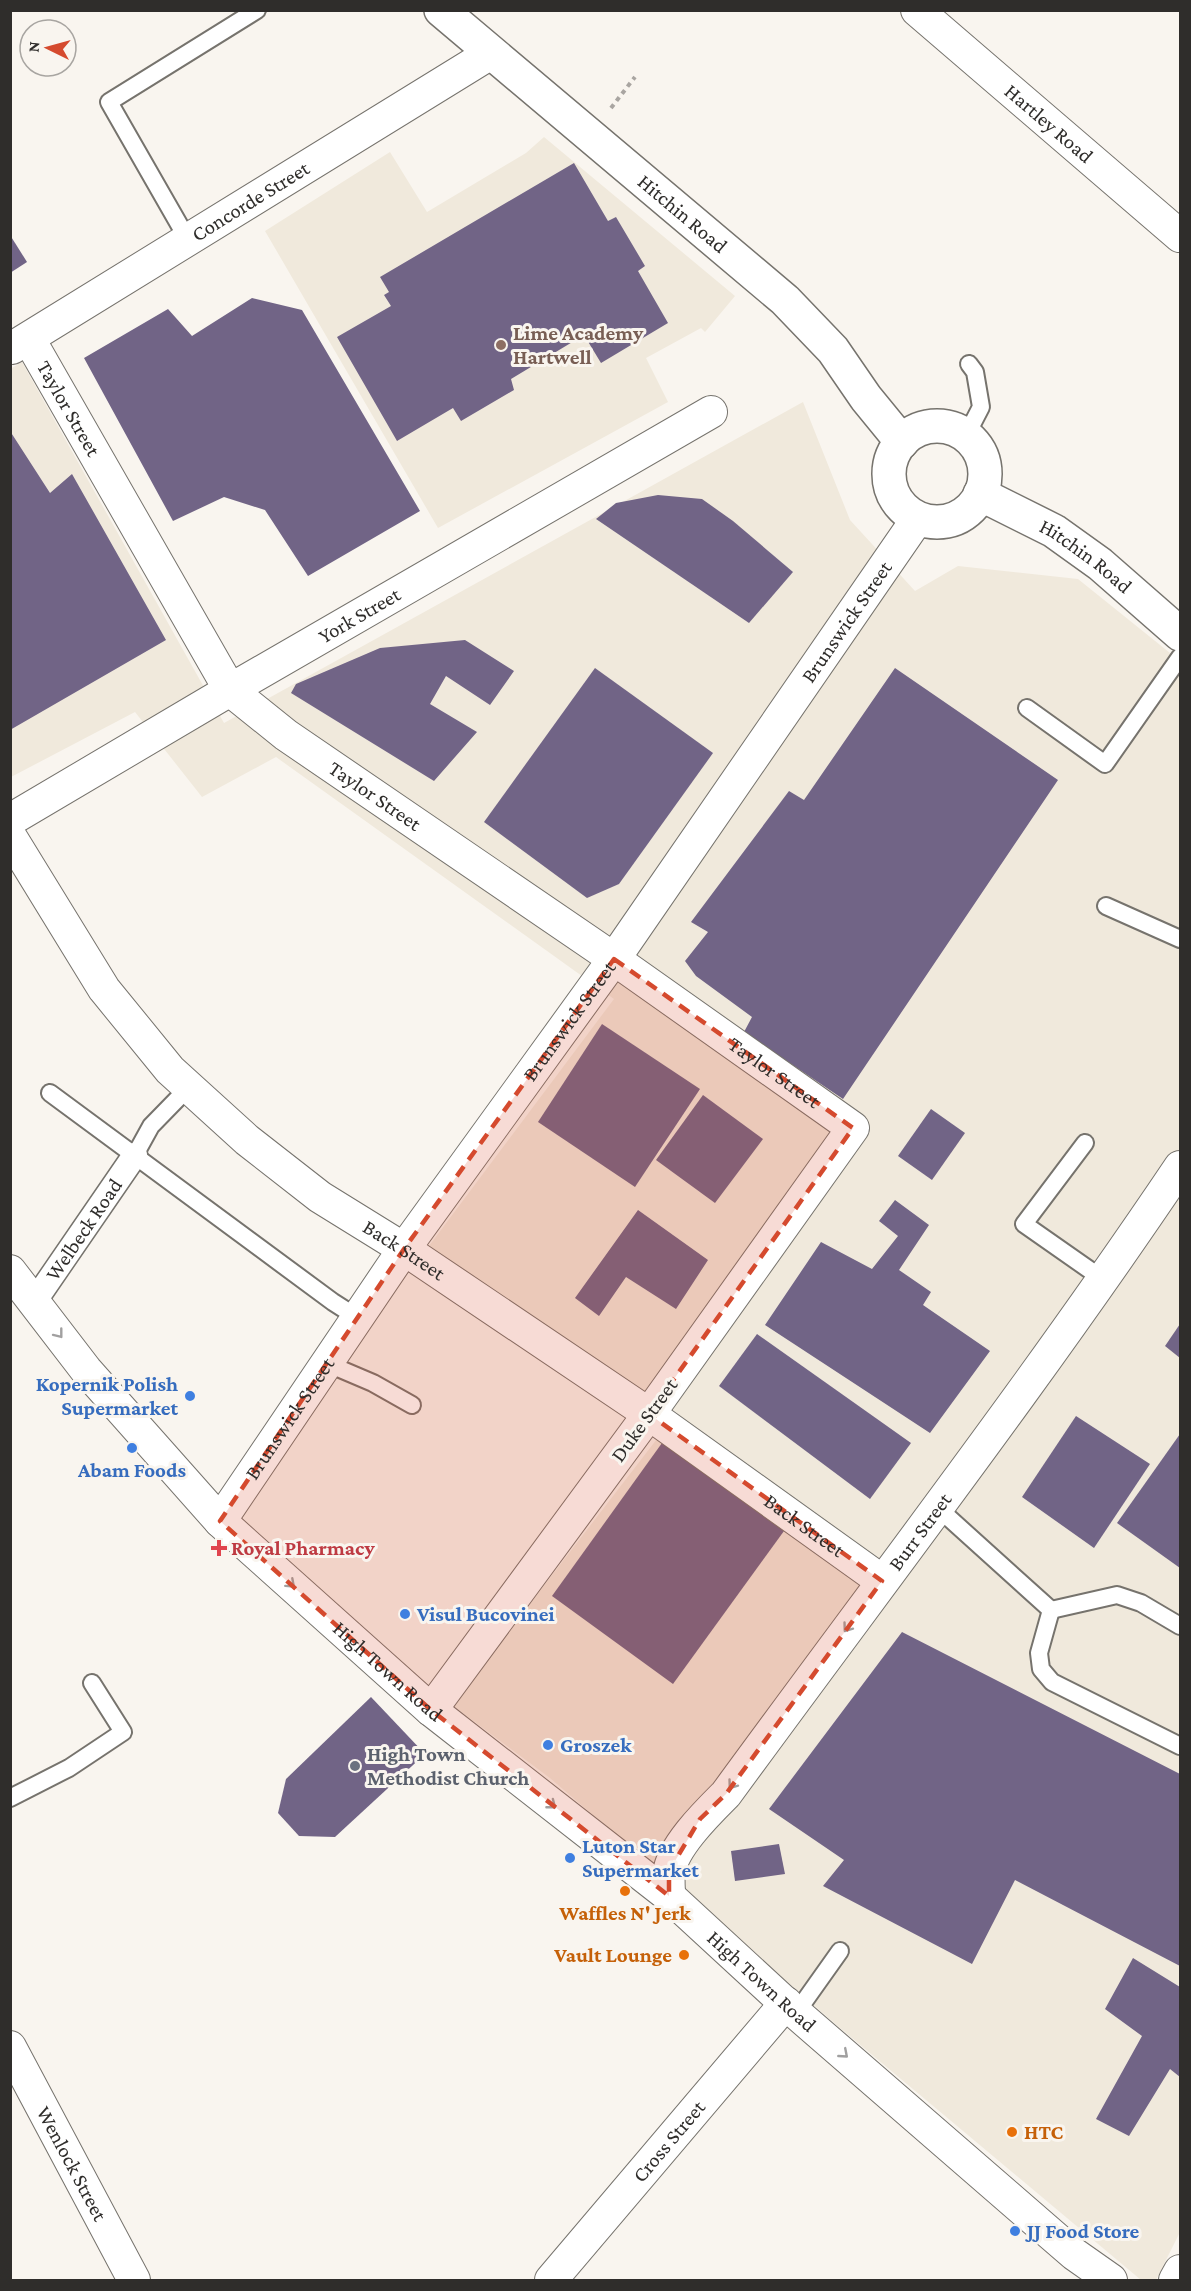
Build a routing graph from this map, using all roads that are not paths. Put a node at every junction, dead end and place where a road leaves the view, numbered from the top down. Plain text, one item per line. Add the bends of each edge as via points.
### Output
1 (257, 10) edge
2 (441, 10) edge
3 (918, 10) edge
4 (491, 53) junction
5 (1180, 236) edge
6 (188, 240) junction
7 (20, 344) edge
8 (969, 364) dead end
9 (711, 412) dead end
10 (966, 436) junction
11 (902, 442) junction
12 (980, 494) junction
13 (918, 518) junction
14 (1180, 634) edge
15 (1180, 657) edge
16 (230, 690) junction
17 (1027, 708) dead end
18 (10, 820) edge
19 (10, 836) edge
20 (1106, 906) dead end
21 (1180, 939) edge
22 (614, 959) junction
23 (189, 1087) junction
24 (50, 1093) dead end
25 (853, 1128) joint
26 (1085, 1143) dead end
27 (135, 1155) junction
28 (1180, 1167) edge
29 (404, 1249) junction
30 (10, 1271) edge
31 (1104, 1280) junction
32 (34, 1302) junction
33 (358, 1318) junction
34 (326, 1363) junction
35 (412, 1406) dead end
36 (650, 1414) junction
37 (938, 1508) junction
38 (220, 1521) junction
39 (882, 1581) junction
40 (1051, 1610) junction
41 (1180, 1626) edge
42 (92, 1683) dead end
43 (431, 1710) junction
44 (1180, 1746) edge
45 (10, 1798) edge
46 (669, 1896) junction
47 (840, 1951) dead end
48 (791, 2008) junction
49 (10, 2047) edge
50 (1071, 2267) edge
51 (1180, 2271) edge
52 (556, 2279) edge
53 (134, 2280) edge
54 (1111, 2280) edge
55 (1175, 2280) edge

1 - 6 lane via 109,102
2 - 4 street, Hitchin Road
3 - 5 street, Hartley Road
4 - 6 street, Concorde Street
4 - 11 street, Hitchin Road via 785,300 833,350
6 - 7 street, Concorde Street
7 - 16 street, Taylor Street
8 - 10 lane via 975,372 981,406
9 - 16 street, York Street
10 - 11 street via 956,429 926,427
10 - 12 street via 983,461 985,476
11 - 13 street via 890,464 889,481 897,502
12 - 13 street via 966,512 944,521
12 - 14 street, Hitchin Road via 1063,538 1100,564
13 - 22 street, Brunswick Street
15 - 17 lane via 1105,764
16 - 18 street, York Street
16 - 22 street, Taylor Street via 286,735
19 - 23 street, Back Street via 104,989
20 - 21 lane
22 - 25 street, Taylor Street
22 - 29 street, Brunswick Street
23 - 27 lane via 151,1126
23 - 29 street, Back Street via 247,1140 320,1197
24 - 27 lane
25 - 36 street, Duke Street
26 - 31 lane via 1024,1224
27 - 32 street, Welbeck Road
27 - 33 lane
28 - 31 street, Burr Street
29 - 33 street, Brunswick Street
29 - 36 street, Back Street
30 - 32 street, High Town Road
31 - 37 street, Burr Street
32 -> 38 street, High Town Road via 86,1370
33 - 34 street, Brunswick Street
34 - 35 lane via 373,1383
34 - 38 street, Brunswick Street
36 - 39 street, Back Street
36 - 43 street, Duke Street
37 - 39 street, Burr Street
37 - 40 lane
38 -> 43 street, High Town Road
39 -> 46 street, Burr Street via 726,1794 700,1819 673,1858
40 - 41 lane via 1117,1595
40 - 44 lane via 1039,1653 1041,1668 1052,1683
42 - 45 lane via 123,1732 69,1768
43 -> 46 street, High Town Road
46 - 48 street, High Town Road
47 - 48 lane
48 -> 50 street, High Town Road
48 - 52 street, Cross Street
49 - 53 street, Wenlock Street
50 - 54 street, High Town Road
51 - 55 street

